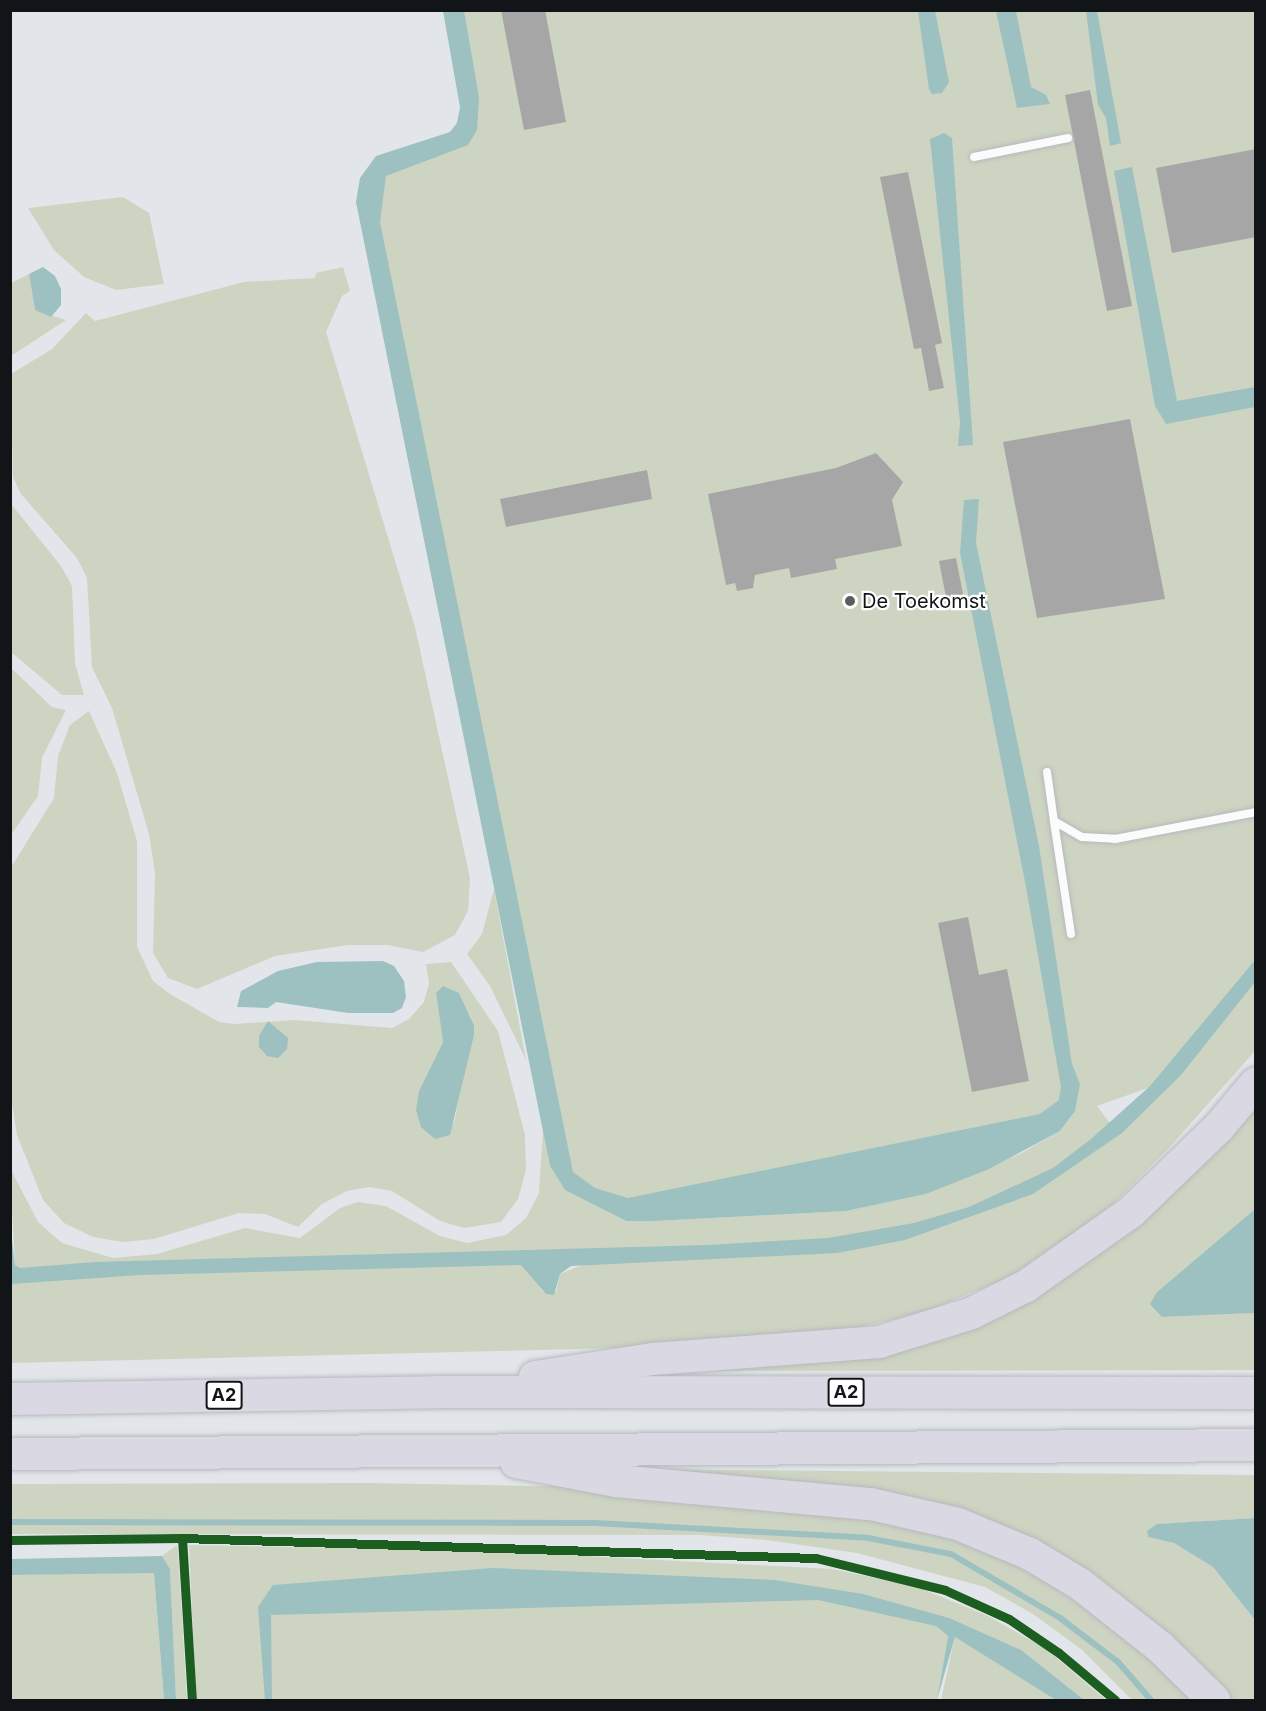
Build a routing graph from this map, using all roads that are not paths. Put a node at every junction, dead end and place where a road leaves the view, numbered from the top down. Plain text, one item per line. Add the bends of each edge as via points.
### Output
1 (1068, 138) dead end
2 (974, 157) dead end
3 (1047, 772) dead end
4 (1256, 812) edge
5 (1054, 821) junction
6 (1071, 934) dead end
7 (1256, 1083) edge
8 (437, 1392) junction
9 (1256, 1393) edge
10 (10, 1399) edge
11 (1256, 1445) edge
12 (447, 1449) junction
13 (10, 1454) edge
14 (1214, 1701) edge

1 - 2 lane
3 - 5 lane
4 - 5 lane via 1115,839 1082,837
5 - 6 lane
7 - 8 highway, A2 via 1219,1127 1131,1212 1026,1286 972,1313 879,1342 653,1359
8 - 9 highway, A2
8 - 10 highway, A2
11 - 12 highway
12 - 13 highway
12 - 14 highway via 616,1481 871,1504 958,1524 1030,1554 1080,1584 1152,1640

